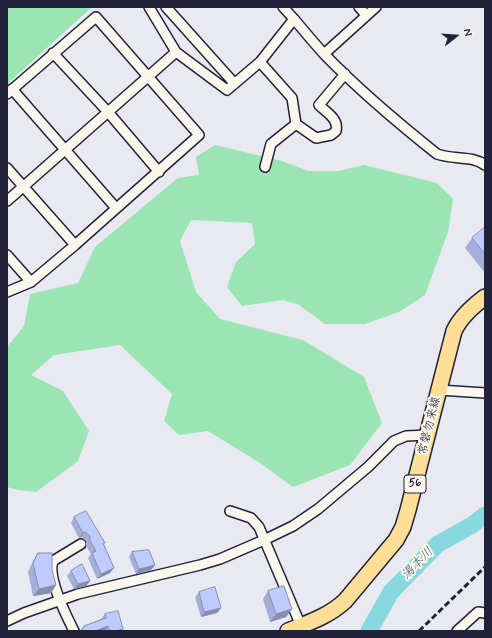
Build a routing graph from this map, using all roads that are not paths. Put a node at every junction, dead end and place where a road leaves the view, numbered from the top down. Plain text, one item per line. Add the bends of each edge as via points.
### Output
1 (149, 7) edge
2 (166, 7) edge
3 (283, 7) edge
4 (359, 7) edge
5 (376, 7) edge
6 (366, 15) junction
7 (294, 19) junction
8 (176, 52) junction
9 (54, 54) junction
10 (324, 54) junction
11 (260, 62) junction
12 (345, 74) junction
13 (148, 76) junction
14 (234, 83) junction
15 (10, 92) edge
16 (108, 112) junction
17 (296, 124) junction
18 (65, 150) junction
19 (485, 165) edge
20 (265, 167) dead end
21 (7, 168) edge
22 (159, 172) junction
23 (23, 187) junction
24 (7, 201) edge
25 (116, 208) junction
26 (75, 245) junction
27 (7, 255) edge
28 (31, 282) junction
29 (7, 292) edge
30 (485, 297) edge
31 (439, 390) junction
32 (485, 393) edge
33 (428, 435) junction
34 (230, 511) dead end
35 (264, 540) junction
36 (81, 544) dead end
37 (59, 600) junction
38 (485, 613) edge
39 (7, 621) edge
40 (293, 629) edge
41 (74, 631) edge
42 (458, 631) edge

1 - 8 street
2 - 14 street
3 - 7 street
4 - 6 street
5 - 6 street
6 - 10 street
7 - 10 street
7 - 11 street
8 - 13 street
8 - 14 street via 227,90
9 - 13 street via 96,17
9 - 15 street
9 - 16 street
10 - 12 street
11 - 14 street
11 - 17 street via 292,98
12 - 17 street via 319,105 334,119 336,132 316,138
12 - 19 street via 397,122 437,154 445,157 470,158
13 - 16 street
13 - 22 street via 199,135
15 - 18 street
16 - 18 street
16 - 22 street
17 - 20 street via 271,144
18 - 23 street
18 - 25 street
21 - 23 street
22 - 25 street
23 - 24 street
23 - 26 street
25 - 26 street
26 - 28 street
27 - 28 street
28 - 29 street
30 - 31 main road, 常磐勿来線 / 56 via 458,323 454,331
31 - 32 street
31 - 33 main road, 常磐勿来線 / 56
33 - 35 street via 406,436 394,441 368,467 318,509 293,526
33 - 40 main road, 常磐勿来線 / 56 via 403,527 396,540 340,605 328,615
34 - 35 street via 251,518 259,527
35 - 37 street via 200,565
35 - 40 street
36 - 37 street via 53,561 52,572
37 - 39 street
37 - 41 street
38 - 42 street via 478,612

